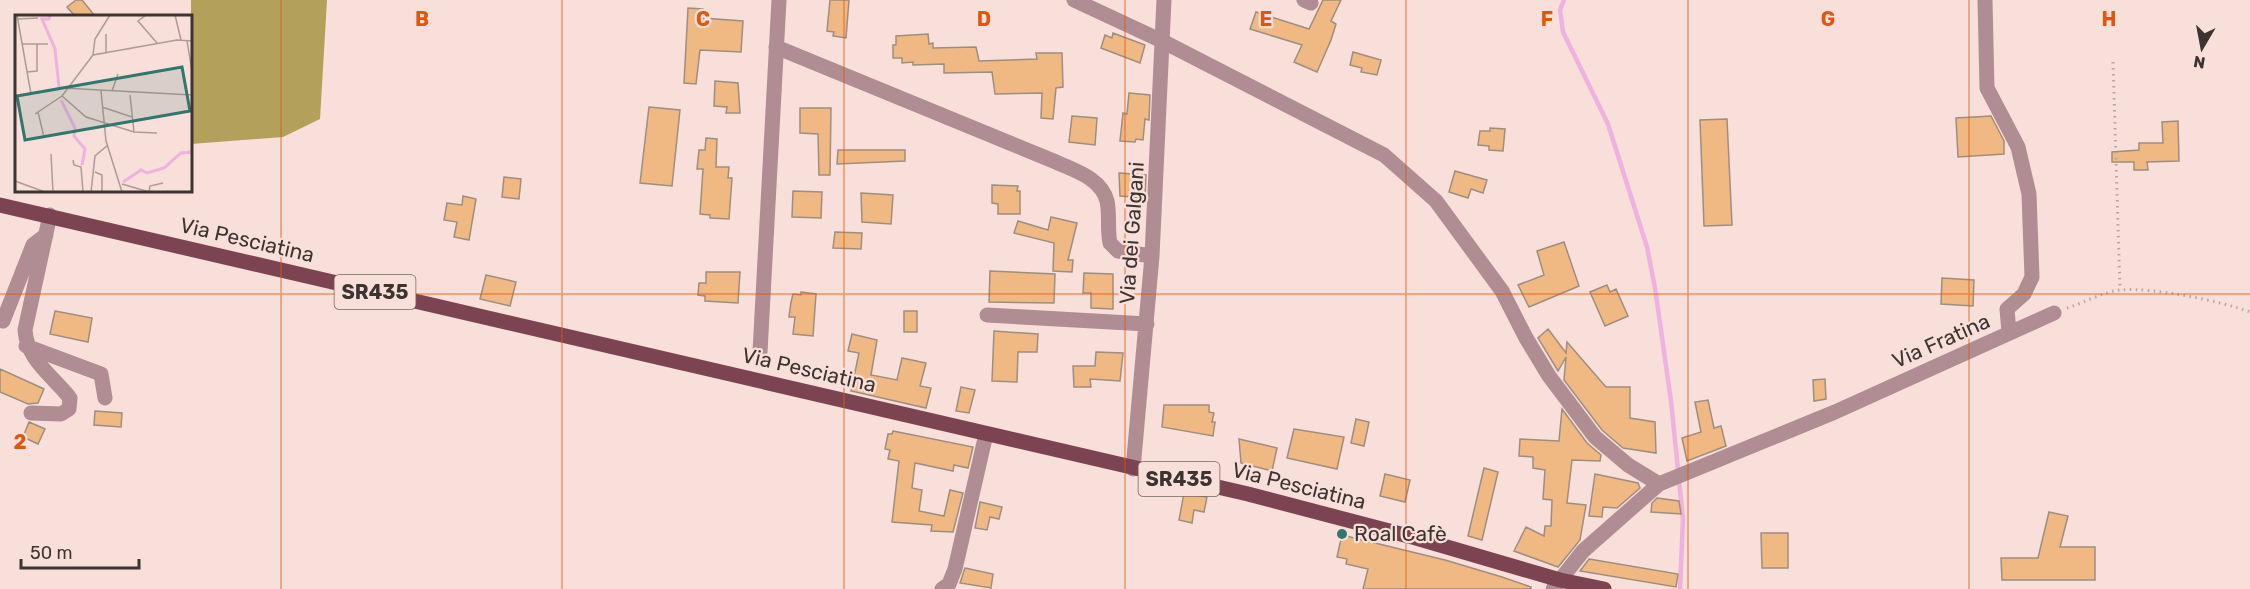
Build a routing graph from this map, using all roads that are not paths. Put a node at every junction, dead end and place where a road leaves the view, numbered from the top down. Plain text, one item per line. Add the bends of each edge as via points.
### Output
1 (779, 0) edge
2 (1074, 0) edge
3 (1164, 0) edge
4 (1985, 0) edge
5 (1162, 41) junction
6 (776, 47) junction
7 (0, 205) edge
8 (50, 215) junction
9 (46, 235) junction
10 (1152, 256) junction
11 (2054, 313) road end
12 (987, 315) dead end
13 (3, 321) dead end
14 (1147, 324) junction
15 (2009, 333) junction
16 (26, 346) junction
17 (760, 352) dead end
18 (105, 398) dead end
19 (31, 413) dead end
20 (986, 434) junction
21 (1133, 469) junction
22 (1664, 482) junction
23 (1557, 585) edge
24 (942, 589) edge
25 (1604, 589) edge

1 - 6 street, Via Pesciatina
2 - 5 street
3 - 5 street, Via dei Galgani
4 - 15 street via 1987,88 2018,147 2029,194 2032,277 2024,294 2007,309
5 - 10 street, Via dei Galgani
5 - 22 street via 1384,155 1436,201 1502,291 1549,376 1595,437 1628,465
6 - 10 street via 1094,181 1107,202 1110,243 1118,251
6 - 17 street, Via Pesciatina
7 - 8 main road, Via Pesciatina / SR435
8 - 9 street
8 - 20 main road, Via Pesciatina / SR435
9 - 13 street via 33,246
9 - 16 street via 25,330
10 - 14 street, Via dei Galgani
11 - 15 street, Via Fratina
12 - 14 street
14 - 21 street, Via dei Galgani
15 - 22 street, Via Fratina via 1835,412
16 - 18 street via 101,374
16 - 19 street via 70,398 69,409 61,414
20 - 21 main road, Via Pesciatina / SR435
20 - 24 street via 955,569 949,584
21 - 23 main road, Via Pesciatina / SR435 via 1416,538
22 - 23 street, Via Fratina via 1583,550
23 - 25 main road, Via Pesciatina / SR435

